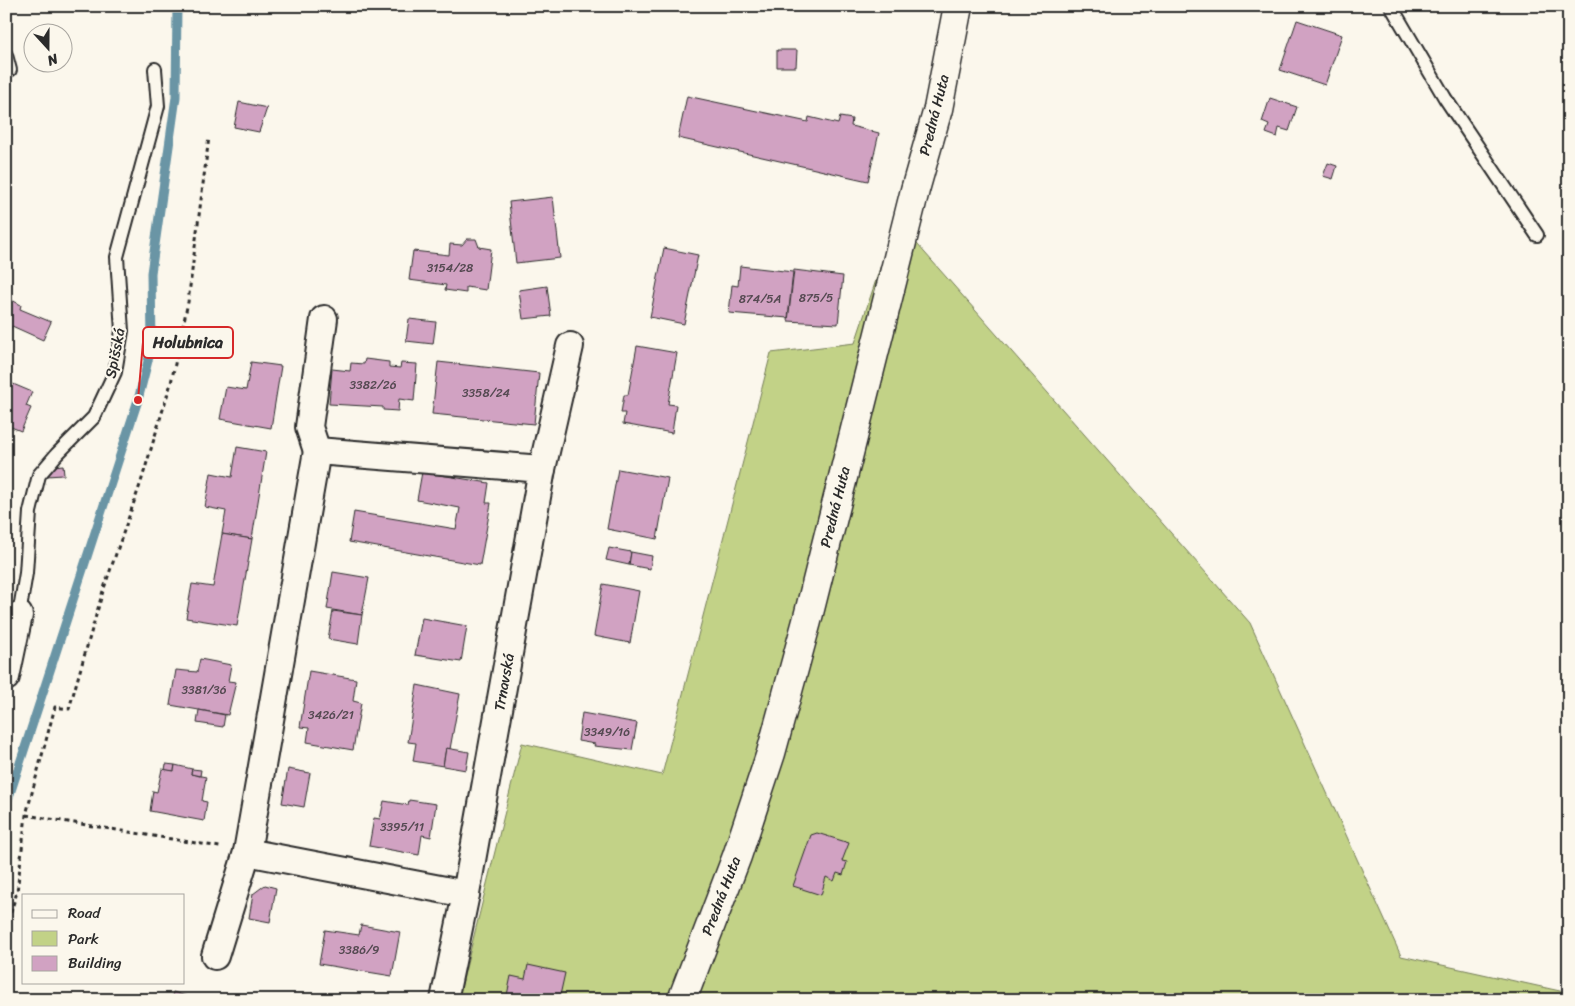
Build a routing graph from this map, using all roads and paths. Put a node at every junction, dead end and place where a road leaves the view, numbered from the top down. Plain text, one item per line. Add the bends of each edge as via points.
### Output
1 (958, 6) edge
2 (1391, 6) edge
3 (6, 54) edge
4 (155, 69) dead end
5 (10, 70) dead end
6 (209, 137) dead end
7 (1537, 235) dead end
8 (324, 318) dead end
9 (570, 346) dead end
10 (318, 452) junction
11 (542, 469) junction
12 (12, 614) edge
13 (6, 678) edge
14 (26, 815) junction
15 (247, 852) junction
16 (466, 894) junction
17 (6, 928) edge
18 (215, 956) dead end
19 (444, 1000) edge
20 (682, 1000) edge

1 - 20 main road, Predná Huta via 938,109 914,190 771,753 737,856
2 - 7 lane via 1445,98
3 - 5 lane
4 - 12 lane, Spišská via 158,106 118,257 122,331 114,372 94,417 39,476 30,512 26,573
6 - 14 path via 188,302 171,383 103,591 69,709 56,707
8 - 10 street via 309,428
9 - 11 street, Trnavská
10 - 11 street
10 - 15 street
11 - 16 street, Trnavská
12 - 13 street, Spišská
14 - 15 path
14 - 17 path via 17,892
15 - 16 street
15 - 18 street
16 - 19 street, Trnavská

